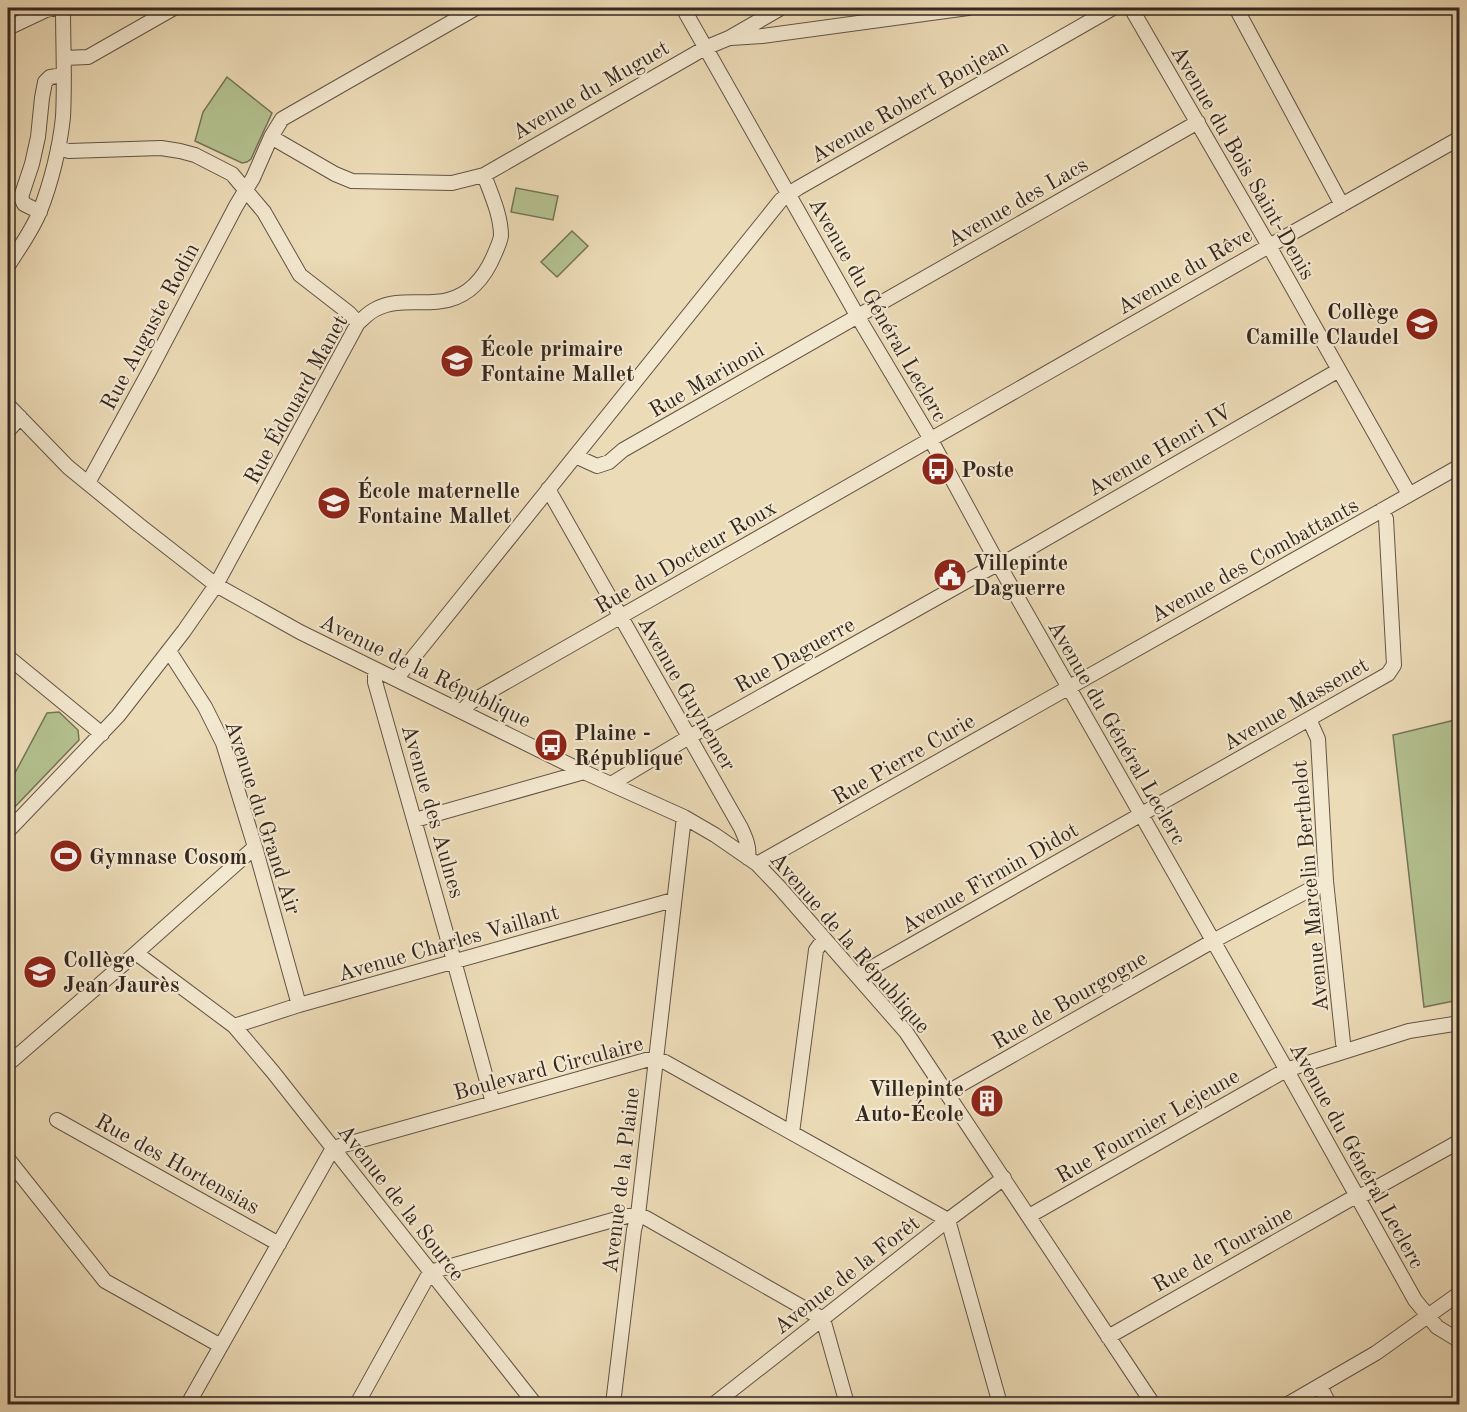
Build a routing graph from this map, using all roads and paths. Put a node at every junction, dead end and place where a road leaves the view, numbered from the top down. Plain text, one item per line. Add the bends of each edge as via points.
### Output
1 (57, 8) edge
2 (63, 8) edge
3 (174, 8) edge
4 (476, 8) edge
5 (682, 8) edge
6 (781, 8) edge
7 (968, 8) edge
8 (1113, 8) edge
9 (1131, 8) edge
10 (1236, 8) edge
11 (8, 28) edge
12 (729, 38) junction
13 (705, 48) junction
14 (64, 58) junction
15 (64, 75) junction
16 (1198, 122) junction
17 (271, 137) junction
18 (1460, 138) edge
19 (58, 148) junction
20 (484, 174) junction
21 (247, 190) junction
22 (788, 194) junction
23 (1342, 205) junction
24 (40, 212) junction
25 (1269, 246) junction
26 (8, 266) edge
27 (858, 317) junction
28 (358, 323) junction
29 (1339, 370) junction
30 (8, 405) edge
31 (20, 417) junction
32 (8, 431) edge
33 (930, 440) junction
34 (575, 456) junction
35 (1460, 466) edge
36 (88, 483) junction
37 (548, 489) junction
38 (1408, 494) junction
39 (1382, 510) junction
40 (999, 564) junction
41 (216, 585) junction
42 (621, 616) junction
43 (169, 651) junction
44 (8, 657) edge
45 (375, 669) junction
46 (396, 679) junction
47 (1069, 687) junction
48 (462, 711) junction
49 (1309, 719) junction
50 (102, 734) junction
51 (690, 737) junction
52 (584, 772) junction
53 (611, 784) junction
54 (1141, 814) junction
55 (684, 817) junction
56 (415, 820) junction
57 (8, 831) edge
58 (255, 847) junction
59 (752, 861) junction
60 (1326, 882) junction
61 (674, 900) junction
62 (824, 939) junction
63 (1213, 941) junction
64 (136, 952) junction
65 (454, 961) junction
66 (857, 976) junction
67 (299, 1005) junction
68 (1460, 1023) edge
69 (234, 1026) junction
70 (1346, 1051) junction
71 (656, 1059) junction
72 (8, 1064) edge
73 (1286, 1070) junction
74 (946, 1093) junction
75 (493, 1103) junction
76 (57, 1120) dead end
77 (792, 1133) junction
78 (1460, 1141) edge
79 (333, 1148) junction
80 (8, 1159) edge
81 (1004, 1178) junction
82 (1358, 1196) junction
83 (638, 1215) junction
84 (1029, 1216) junction
85 (948, 1220) junction
86 (279, 1244) junction
87 (430, 1272) junction
88 (1460, 1293) edge
89 (1428, 1316) junction
90 (823, 1319) junction
91 (1108, 1337) junction
92 (1460, 1341) edge
93 (221, 1346) junction
94 (1320, 1386) junction
95 (188, 1404) edge
96 (357, 1404) edge
97 (535, 1404) edge
98 (614, 1404) edge
99 (714, 1404) edge
100 (847, 1404) edge
101 (1000, 1404) edge
102 (1153, 1404) edge
103 (1288, 1404) edge
104 (1329, 1404) edge

1 - 11 street
2 - 14 street
3 - 14 street via 88,57
4 - 17 street, Rue Auguste Rodin via 282,119
5 - 13 street, Avenue du Général Leclerc
6 - 12 street, Avenue du Muguet
7 - 12 street
8 - 22 street, Avenue Robert Bonjean
9 - 16 street, Avenue du Bois Saint-Denis
10 - 23 street
12 - 13 street, Avenue du Muguet
13 - 20 street, Avenue du Muguet
13 - 22 street, Avenue du Général Leclerc
14 - 15 street
15 - 19 street
15 - 24 street via 45,82 38,137 21,197 24,204
16 - 25 street, Avenue du Bois Saint-Denis
16 - 27 street, Avenue des Lacs
17 - 20 street, Avenue du Muguet via 352,181 452,183
17 - 21 street, Rue Auguste Rodin
18 - 23 street, Avenue du Rêve
19 - 21 street via 180,151 221,167
19 - 24 street
20 - 28 street, Rue Édouard Manet via 499,216 501,239 482,278 467,292 448,300 394,303 378,308
21 - 28 street via 300,275
21 - 36 street, Rue Auguste Rodin
22 - 27 street, Avenue du Général Leclerc
22 - 34 street, Avenue Robert Bonjean
23 - 25 street, Avenue du Rêve
24 - 26 street
25 - 29 street, Avenue du Bois Saint-Denis
25 - 33 street, Avenue du Rêve
27 - 33 street, Avenue du Général Leclerc
27 - 34 street, Rue Marinoni via 622,450 609,462 597,466
28 - 41 street, Rue Édouard Manet
29 - 38 street, Avenue du Bois Saint-Denis
29 - 40 street, Avenue Henri IV
30 - 31 street, Avenue de la République
31 - 32 street
31 - 36 street, Avenue de la République
33 - 40 street, Avenue du Général Leclerc
33 - 42 street, Rue du Docteur Roux
34 - 37 street, Avenue Robert Bonjean
35 - 38 street, Avenue des Combattants
36 - 41 street, Avenue de la République
37 - 42 street, Avenue Guynemer
37 - 46 street, Avenue Robert Bonjean
38 - 39 street, Avenue des Combattants
39 - 47 street, Avenue des Combattants
39 - 49 street, Avenue Massenet via 1386,519 1394,664 1388,674
40 - 47 street, Avenue du Général Leclerc
40 - 51 street, Rue Daguerre
41 - 43 street, Rue Édouard Manet
41 - 45 street, Avenue de la République
42 - 48 street, Rue du Docteur Roux via 471,702
42 - 51 street, Avenue Guynemer
43 - 50 street, Rue Édouard Manet
43 - 58 street, Avenue du Grand Air via 223,743
44 - 50 street
45 - 46 street, Avenue de la République
45 - 56 street, Avenue des Aulnes via 375,682
46 - 48 street, Avenue de la République
47 - 54 street, Avenue du Général Leclerc
47 - 59 street, Rue Pierre Curie
48 - 52 street, Avenue de la République
49 - 54 street, Avenue Massenet
49 - 60 street, Avenue Marcelin Berthelot via 1318,739
50 - 57 street, Rue Édouard Manet
51 - 53 street, Rue Daguerre
51 - 59 street, Avenue Guynemer via 741,828
52 - 53 street, Avenue de la République
52 - 56 street
53 - 55 street, Avenue de la République
54 - 63 street, Avenue du Général Leclerc
54 - 66 street, Avenue Firmin Didot
55 - 59 street, Avenue de la République
55 - 61 street, Avenue de la Plaine
56 - 65 street, Avenue des Aulnes
58 - 64 street
58 - 67 street, Avenue du Grand Air
59 - 62 street, Avenue de la République
60 - 63 street, Rue de Bourgogne
60 - 70 street, Avenue Marcelin Berthelot
61 - 65 street, Avenue Charles Vaillant
61 - 71 street, Avenue de la Plaine
62 - 66 street, Avenue de la République
62 - 77 street via 816,950
63 - 73 street, Avenue du Général Leclerc
63 - 74 street, Rue de Bourgogne
64 - 69 street, Avenue de la Source
64 - 72 street
65 - 67 street, Avenue Charles Vaillant
65 - 75 street, Avenue des Aulnes
66 - 74 street, Avenue de la République via 906,1032
67 - 69 street, Avenue Charles Vaillant
68 - 70 street, Rue Fournier Lejeune via 1409,1031
69 - 79 street, Avenue de la Source
70 - 73 street, Rue Fournier Lejeune
71 - 75 street, Boulevard Circulaire
71 - 77 street, Boulevard Circulaire
71 - 83 street, Avenue de la Plaine
73 - 82 street, Avenue du Général Leclerc
73 - 84 street, Rue Fournier Lejeune
74 - 81 street, Avenue de la République
75 - 79 street, Boulevard Circulaire
76 - 86 street, Rue des Hortensias
77 - 85 street, Boulevard Circulaire
78 - 82 street, Rue de Touraine
79 - 86 street
79 - 87 street, Avenue de la Source
80 - 93 street via 105,1281
81 - 84 street, Avenue de la République
81 - 85 street, Avenue de la Forêt
82 - 89 street, Avenue du Général Leclerc via 1415,1300
82 - 91 street, Rue de Touraine
83 - 87 street
83 - 90 street
83 - 98 street, Avenue de la Plaine
84 - 91 street, Avenue de la République
85 - 90 street, Avenue de la Forêt
85 - 101 street
86 - 93 street
87 - 96 street
87 - 97 street, Avenue de la Source
88 - 89 street
89 - 92 street, Avenue du Général Leclerc via 1437,1327
89 - 94 street
90 - 99 street, Avenue de la Forêt
90 - 100 street
91 - 102 street, Avenue de la République
93 - 95 street
94 - 103 street
94 - 104 street

